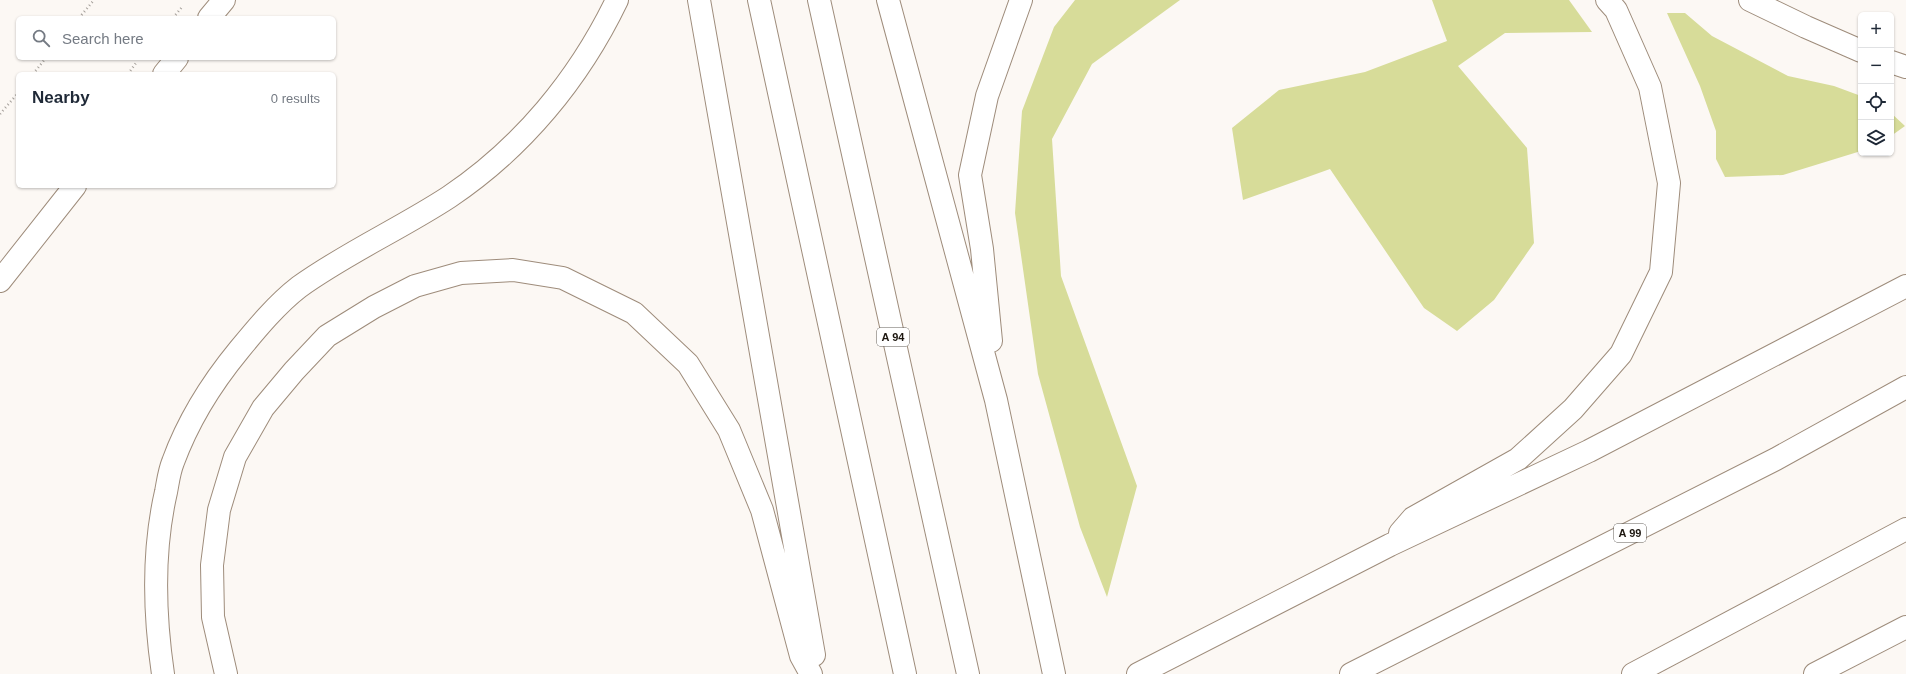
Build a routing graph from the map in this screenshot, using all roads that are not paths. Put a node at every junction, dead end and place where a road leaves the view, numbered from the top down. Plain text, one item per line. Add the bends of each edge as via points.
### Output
1 (224, 0) edge
2 (617, 0) edge
3 (698, 0) edge
4 (759, 0) edge
5 (819, 0) edge
6 (888, 0) edge
7 (1021, 0) edge
8 (1607, 0) edge
9 (1750, 0) edge
10 (211, 16) edge
11 (1858, 50) edge
12 (175, 60) edge
13 (1894, 63) edge
14 (1906, 67) edge
15 (166, 72) edge
16 (74, 188) edge
17 (0, 281) edge
18 (1906, 286) edge
19 (1906, 387) edge
20 (996, 400) junction
21 (1906, 529) edge
22 (1390, 545) junction
23 (1906, 627) edge
24 (163, 674) edge
25 (226, 674) edge
26 (811, 674) edge
27 (817, 674) edge
28 (905, 674) edge
29 (968, 674) edge
30 (1054, 674) edge
31 (1138, 674) edge
32 (1351, 674) edge
33 (1633, 674) edge
34 (1815, 674) edge

1 - 10 main road
2 - 24 main road via 591,48 560,92 527,132 492,165 450,196 298,288 257,328 218,375 193,416 172,463 158,523 155,571 157,627
3 - 27 main road via 758,327
4 - 28 main road
5 - 29 main road, A 94
6 - 20 main road
7 - 20 main road via 987,96 970,175 982,249
8 - 22 main road via 1616,10 1650,87 1669,183 1661,272 1621,354 1573,409 1518,459 1413,518
9 - 11 main road
12 - 15 main road
13 - 14 main road
16 - 17 main road
18 - 22 main road via 1588,451
19 - 32 main road, A 99 via 1776,459
20 - 30 main road
21 - 33 main road
22 - 31 main road
23 - 34 main road
25 - 26 main road via 213,609 212,565 219,510 234,457 263,408 327,336 374,307 415,286 461,273 513,270 564,278 634,313 688,364 729,430 762,510 801,656

